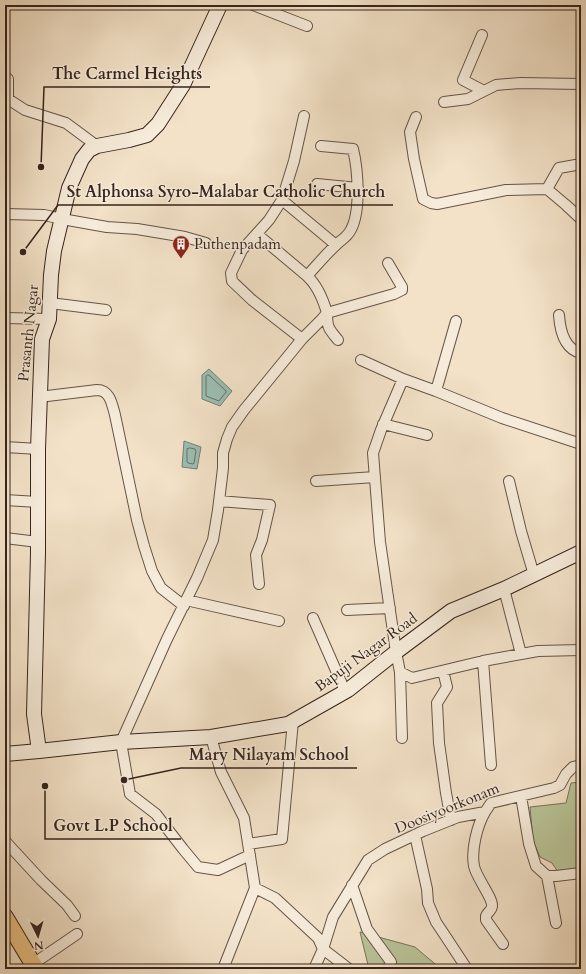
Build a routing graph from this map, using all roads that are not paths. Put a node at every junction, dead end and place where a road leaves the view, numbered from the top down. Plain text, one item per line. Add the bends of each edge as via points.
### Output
1 (220, 5) edge
2 (253, 5) edge
3 (307, 26) dead end
4 (482, 35) dead end
5 (5, 77) edge
6 (581, 84) edge
7 (484, 91) junction
8 (7, 99) edge
9 (444, 102) dead end
10 (304, 116) dead end
11 (416, 117) dead end
12 (97, 146) junction
13 (321, 146) dead end
14 (581, 164) edge
15 (316, 184) dead end
16 (358, 188) junction
17 (547, 189) junction
18 (282, 200) junction
19 (5, 214) edge
20 (62, 219) junction
21 (581, 219) edge
22 (257, 234) junction
23 (206, 243) dead end
24 (336, 245) junction
25 (388, 263) dead end
26 (307, 276) junction
27 (50, 303) junction
28 (106, 310) dead end
29 (327, 313) junction
30 (559, 315) dead end
31 (5, 318) edge
32 (49, 319) junction
33 (456, 321) dead end
34 (302, 338) junction
35 (338, 340) dead end
36 (581, 352) edge
37 (361, 360) dead end
38 (403, 379) junction
39 (436, 391) junction
40 (40, 397) junction
41 (384, 424) junction
42 (427, 435) dead end
43 (581, 444) edge
44 (5, 447) edge
45 (38, 449) junction
46 (375, 477) junction
47 (316, 481) dead end
48 (509, 481) dead end
49 (5, 500) edge
50 (38, 502) junction
51 (219, 502) junction
52 (5, 538) edge
53 (38, 542) junction
54 (581, 552) edge
55 (534, 575) junction
56 (259, 584) dead end
57 (504, 589) junction
58 (185, 603) junction
59 (390, 608) junction
60 (347, 610) dead end
61 (312, 618) dead end
62 (279, 621) dead end
63 (581, 650) edge
64 (396, 652) junction
65 (521, 654) junction
66 (483, 661) junction
67 (443, 671) junction
68 (400, 672) junction
69 (345, 691) junction
70 (293, 721) junction
71 (210, 737) junction
72 (402, 738) dead end
73 (121, 742) junction
74 (39, 751) junction
75 (5, 754) edge
76 (491, 765) dead end
77 (581, 765) edge
78 (521, 796) junction
79 (484, 812) junction
80 (451, 820) junction
81 (415, 835) junction
82 (5, 841) edge
83 (248, 844) junction
84 (250, 855) junction
85 (581, 873) edge
86 (547, 876) junction
87 (352, 885) junction
88 (255, 888) junction
89 (75, 916) dead end
90 (5, 918) edge
91 (556, 923) dead end
92 (78, 934) dead end
93 (503, 944) dead end
94 (323, 949) junction
95 (35, 967) edge
96 (223, 969) edge
97 (314, 969) edge
98 (349, 969) edge
99 (387, 969) edge
100 (467, 969) edge

1 - 12 street via 183,85 158,124 147,134
2 - 3 street
4 - 7 street via 463,80
5 - 8 street via 8,78
6 - 7 street via 520,83 496,85
7 - 9 street via 468,99
8 - 12 street via 25,110 66,123
10 - 18 street
11 - 17 street via 410,132 414,159 424,199 431,203 437,204 506,190
12 - 20 street, Prasanth Nagar via 89,150 82,159 69,188
13 - 16 street via 353,149
14 - 17 street via 559,168
15 - 16 street
16 - 24 street via 355,221 349,233
17 - 21 street
18 - 22 street
18 - 24 street
19 - 20 street via 44,215
20 - 23 street via 137,229
20 - 27 street, Prasanth Nagar via 54,251
22 - 26 street
22 - 34 street via 242,250 232,273 232,281 252,300
24 - 26 street
25 - 29 street via 402,287 401,291
26 - 29 street via 319,292
27 - 28 street
27 - 32 street, Prasanth Nagar
29 - 34 street
29 - 35 street via 327,324
30 - 36 street via 560,328 567,344
31 - 32 street
32 - 40 street, Prasanth Nagar via 42,339
33 - 39 street
34 - 51 street via 232,427 223,453
37 - 38 street
38 - 39 street
38 - 41 street
39 - 43 street via 502,418
40 - 45 street, Prasanth Nagar
40 - 58 street via 97,390 104,391 111,400 137,520 152,571 161,588
41 - 42 street
41 - 46 street via 373,453
44 - 45 street
45 - 50 street, Prasanth Nagar
46 - 47 street
46 - 59 street via 380,542
48 - 55 street
49 - 50 street
50 - 53 street, Prasanth Nagar
51 - 56 street via 270,505 256,555
51 - 58 street via 213,540
52 - 53 street
53 - 74 street, Prasanth Nagar via 34,714
54 - 55 street, Bapuji Nagar Road
55 - 57 street, Bapuji Nagar Road
57 - 64 street, Bapuji Nagar Road via 451,611
57 - 65 street
58 - 62 street
58 - 73 street
59 - 60 street
59 - 64 street
61 - 69 street
63 - 65 street
64 - 68 street
64 - 69 street, Bapuji Nagar Road
65 - 66 street
66 - 67 street
66 - 76 street
67 - 68 street via 412,678
67 - 80 street via 447,687 438,703 439,743
68 - 72 street
69 - 70 street, Bapuji Nagar Road
70 - 71 street, Bapuji Nagar Road
70 - 83 street via 282,839
71 - 73 street, Bapuji Nagar Road
71 - 83 street via 221,772 244,818
73 - 74 street, Bapuji Nagar Road
73 - 84 street via 130,794 156,814 198,867 218,870
74 - 75 street
77 - 78 street, Doosiyoorkonam via 572,768 560,785
78 - 79 street, Doosiyoorkonam via 491,804
78 - 86 street via 529,844 536,866
79 - 80 street, Doosiyoorkonam
79 - 93 street via 474,847 473,865 492,904 486,920
80 - 81 street, Doosiyoorkonam
81 - 87 street, Doosiyoorkonam via 368,860
81 - 100 street via 428,903 436,922
82 - 89 street
83 - 84 street
84 - 88 street
85 - 86 street
86 - 91 street
87 - 94 street, Doosiyoorkonam via 333,917
87 - 99 street via 367,929 391,962
88 - 94 street via 275,898 318,938
88 - 96 street
90 - 95 main road
92 - 95 street
94 - 97 street, Doosiyoorkonam
94 - 98 street

